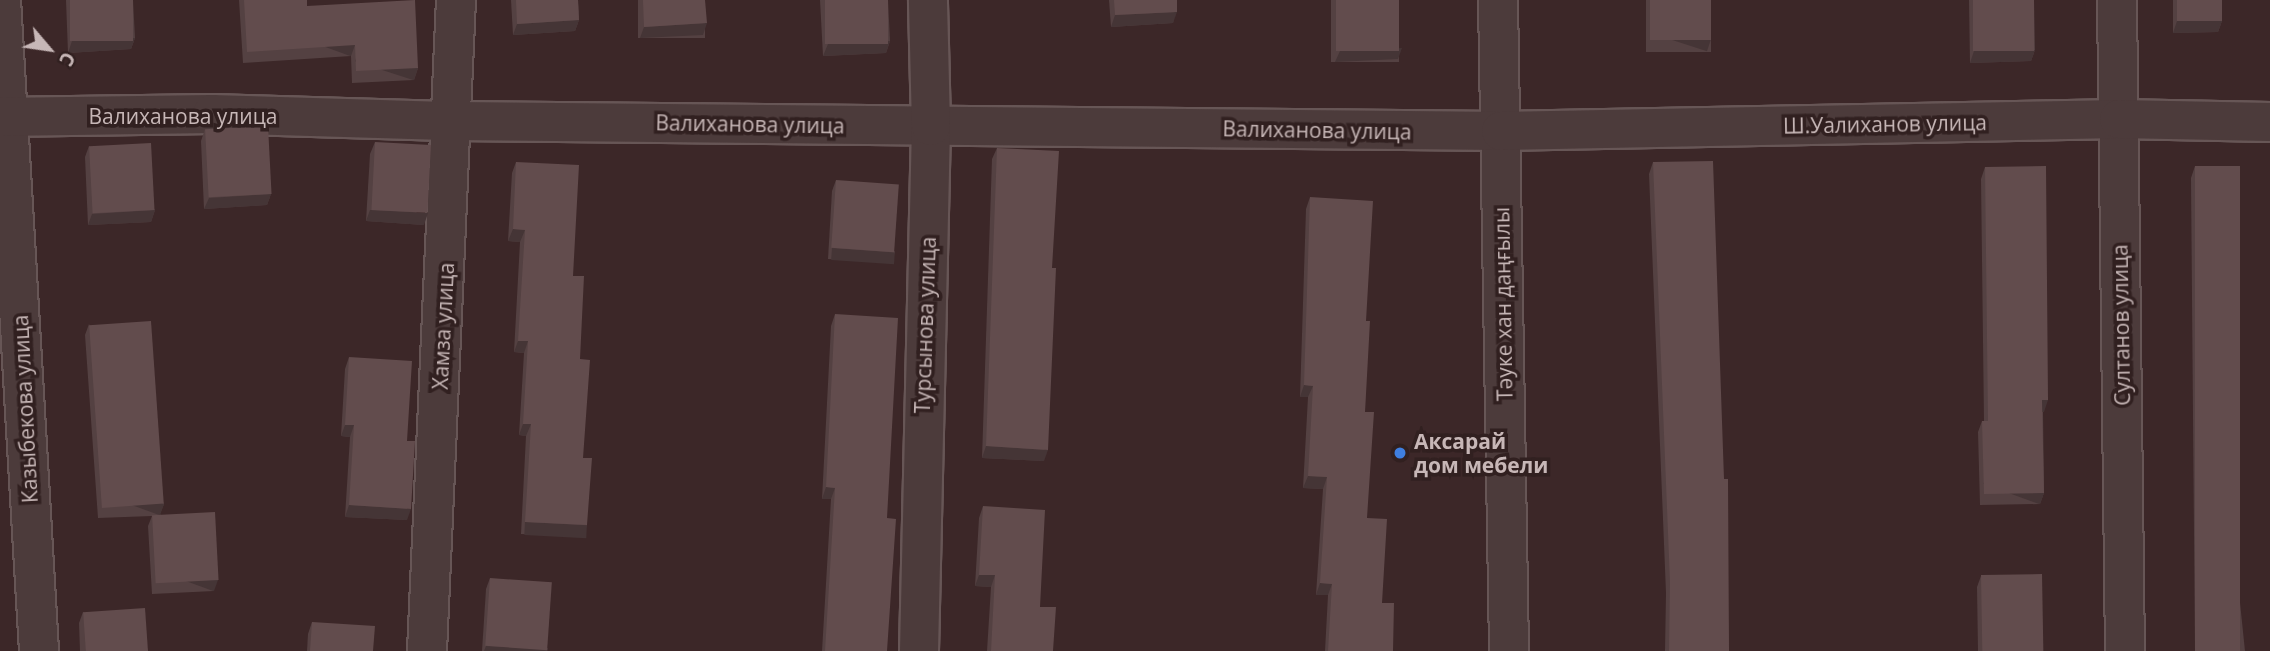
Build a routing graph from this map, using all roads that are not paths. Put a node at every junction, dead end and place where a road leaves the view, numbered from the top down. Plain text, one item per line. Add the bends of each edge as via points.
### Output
1 (1, 0) edge
2 (456, 0) edge
3 (928, 0) edge
4 (1498, 0) edge
5 (2117, 0) edge
6 (4, 117) edge
7 (2119, 119) junction
8 (454, 121) junction
9 (2270, 122) edge
10 (930, 126) junction
11 (1501, 131) junction
12 (39, 651) edge
13 (427, 651) edge
14 (919, 651) edge
15 (1509, 651) edge
16 (2124, 651) edge

1 - 6 street, Казыбекова улица
2 - 8 street, Хамза улица
3 - 10 street, Турсынова улица
4 - 11 street, Тәуке хан даңғылы
5 - 7 street, Султанов улица
6 - 8 street, Валиханова улица via 212,114
6 - 12 street, Казыбекова улица
7 - 9 street, Ш.Уалиханов улица
7 - 11 street, Ш.Уалиханов улица
7 - 16 street, Султанов улица
8 - 10 street, Валиханова улица
8 - 13 street, Хамза улица
10 - 11 street, Валиханова улица
10 - 14 street, Турсынова улица
11 - 15 street, Тәуке хан даңғылы

